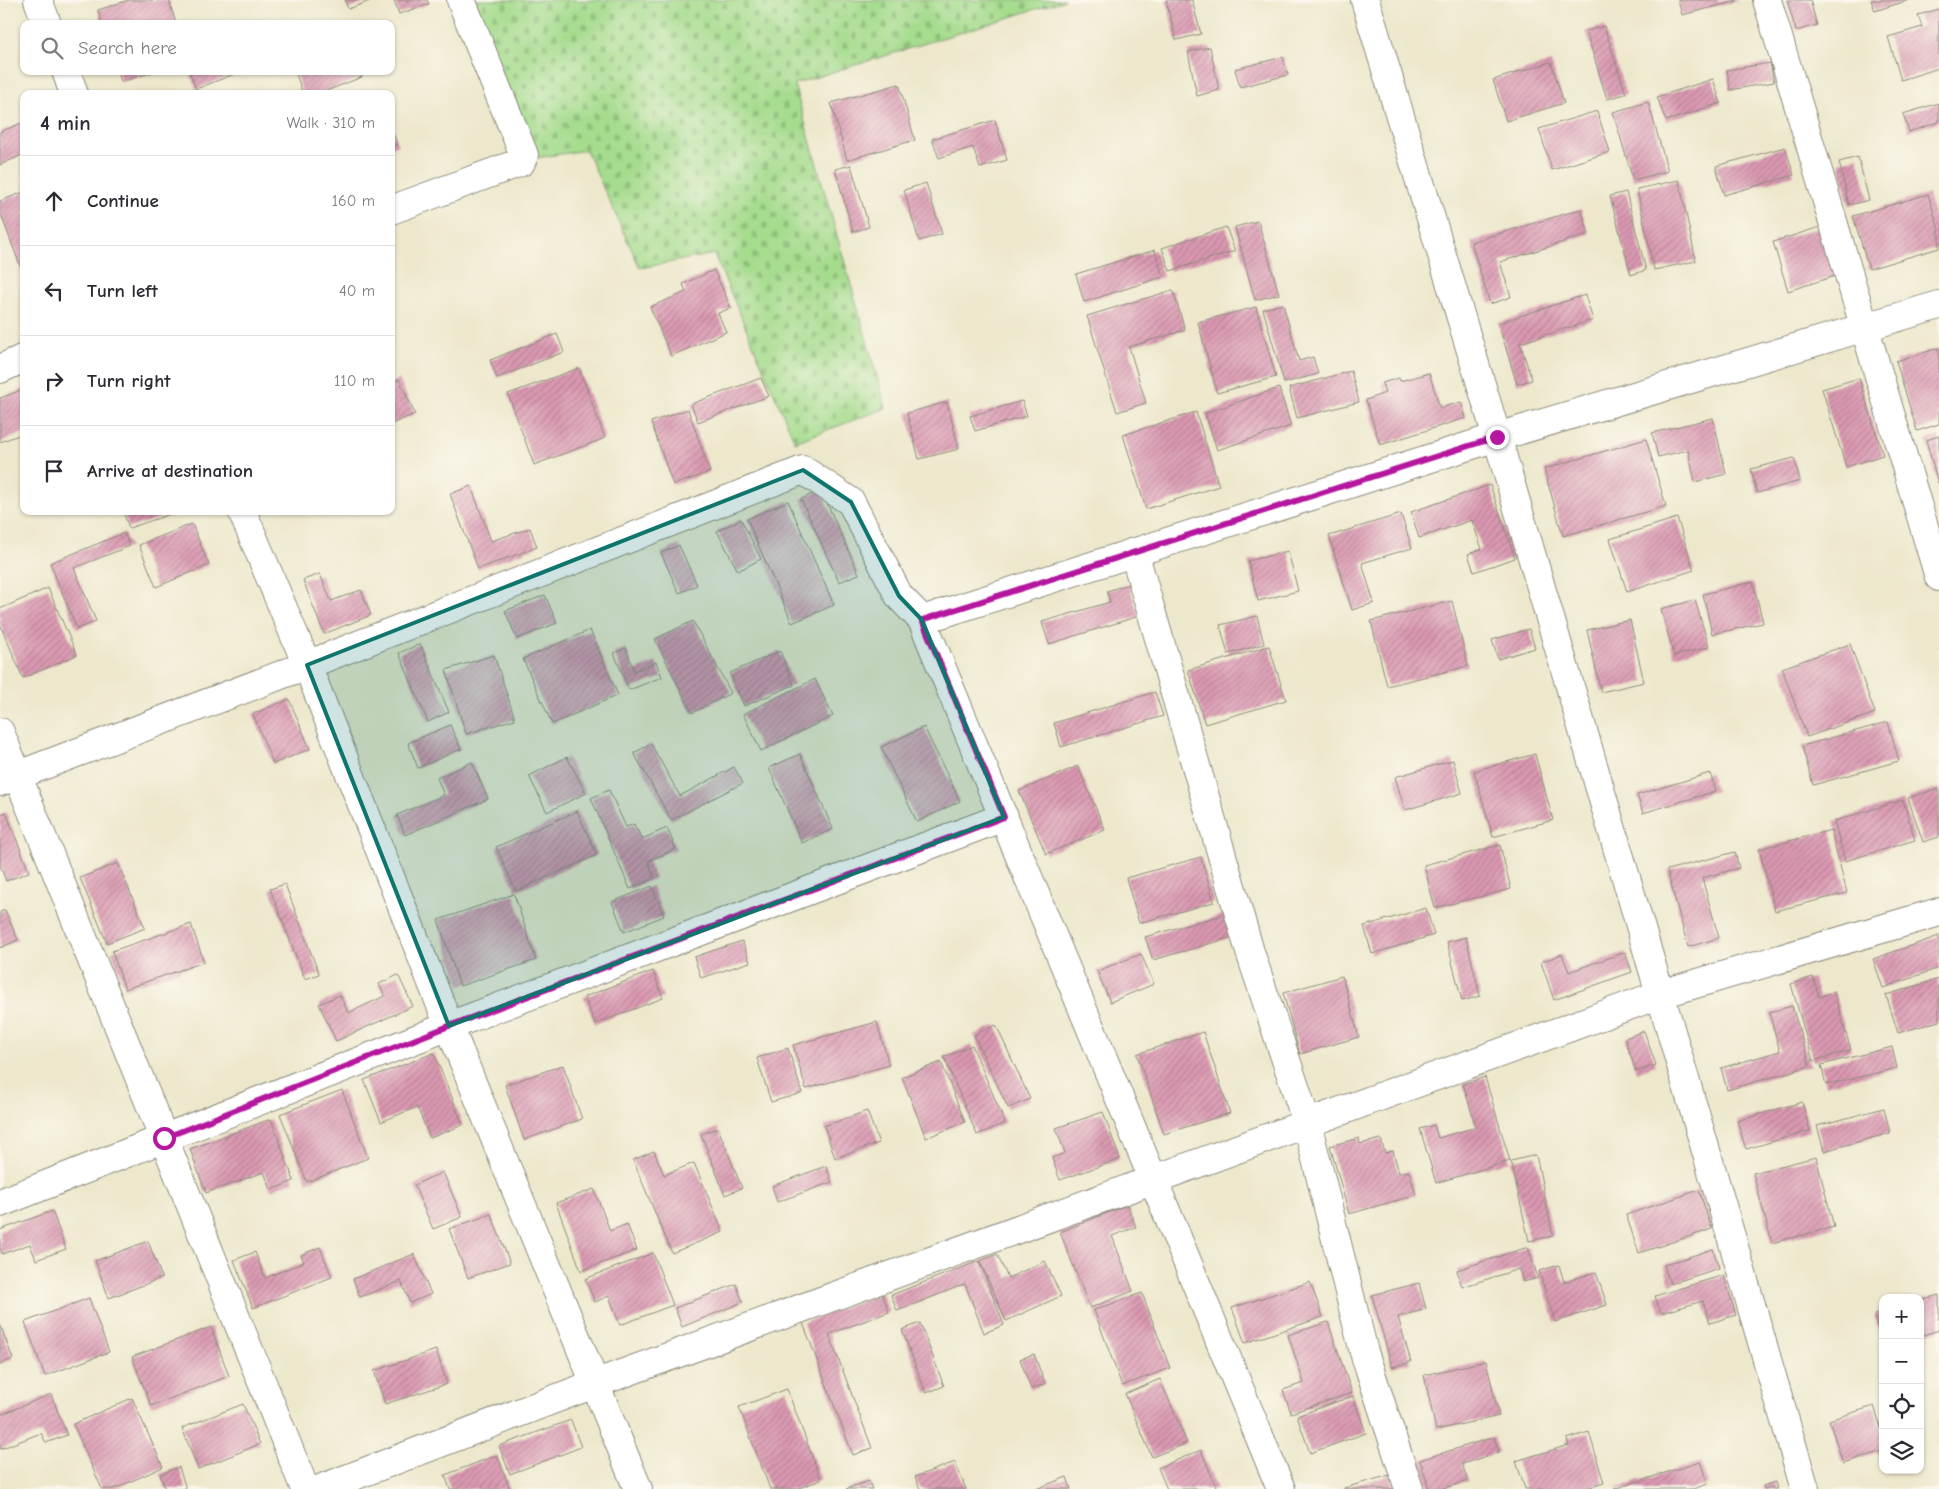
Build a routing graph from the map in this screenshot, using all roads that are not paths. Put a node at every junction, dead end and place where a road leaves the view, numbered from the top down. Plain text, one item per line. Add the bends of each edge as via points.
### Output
1 (38, 0) edge
2 (461, 0) edge
3 (1365, 0) edge
4 (1767, 0) edge
5 (46, 20) edge
6 (67, 75) edge
7 (73, 90) edge
8 (395, 209) edge
9 (1939, 305) edge
10 (1864, 327) junction
11 (20, 360) edge
12 (0, 369) edge
13 (1497, 437) junction
14 (244, 515) edge
15 (1134, 552) junction
16 (1939, 577) edge
17 (922, 620) junction
18 (307, 665) junction
19 (0, 732) edge
20 (9, 778) edge
21 (1004, 817) junction
22 (1939, 912) edge
23 (1660, 994) junction
24 (449, 1026) junction
25 (1307, 1123) junction
26 (164, 1138) junction
27 (1152, 1180) junction
28 (0, 1203) edge
29 (594, 1384) junction
30 (305, 1489) edge
31 (320, 1489) edge
32 (638, 1489) edge
33 (1282, 1489) edge
34 (1409, 1489) edge
35 (1804, 1489) edge

1 - 5 street
2 - 8 street via 524,154 523,159
3 - 13 street
4 - 10 street
6 - 7 street
9 - 10 street
10 - 13 street
10 - 16 street
11 - 12 street
13 - 15 street
13 - 23 street
14 - 18 street
15 - 17 street
15 - 25 street via 1250,952
17 - 18 street via 899,596 851,502 803,470
17 - 21 street
18 - 20 street
18 - 24 street
19 - 20 street
20 - 26 street
21 - 24 street
21 - 27 street
22 - 23 street
23 - 25 street
23 - 35 street
24 - 26 street
24 - 29 street
25 - 27 street
25 - 34 street via 1364,1352
26 - 28 street
26 - 30 street
27 - 29 street
27 - 33 street
29 - 31 street
29 - 32 street

